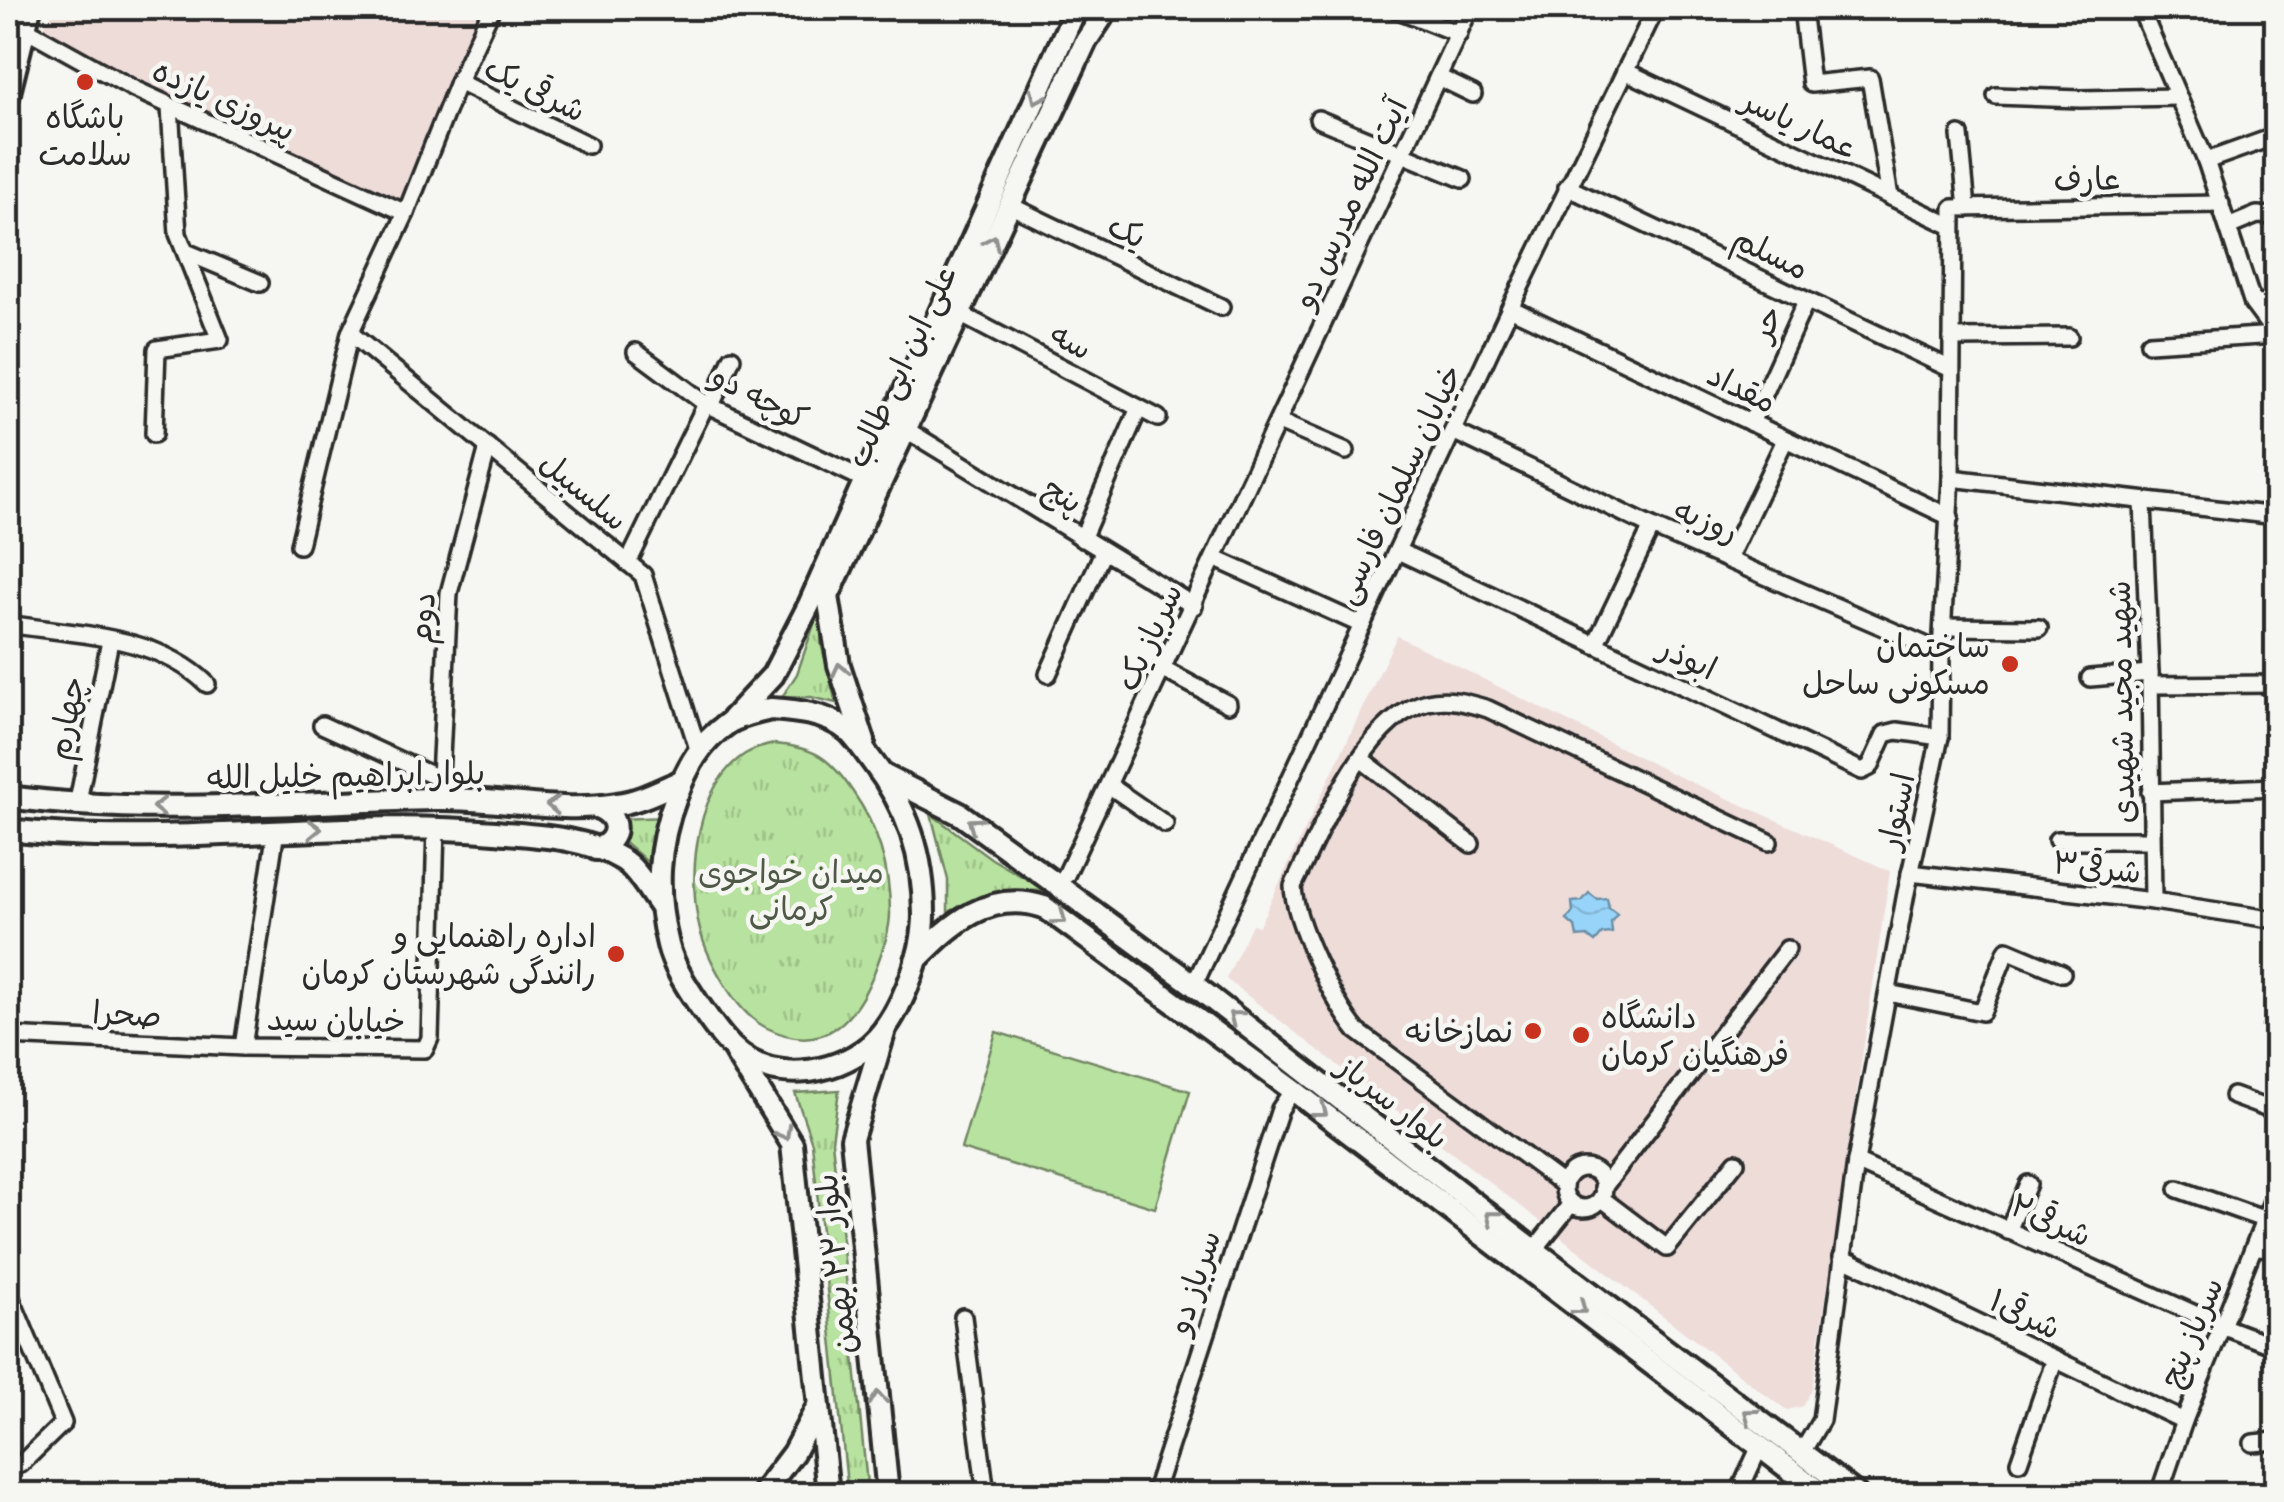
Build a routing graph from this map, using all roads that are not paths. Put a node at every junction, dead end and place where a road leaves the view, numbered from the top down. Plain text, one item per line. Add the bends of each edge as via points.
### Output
1 (10, 8) edge
2 (492, 8) edge
3 (1076, 8) edge
4 (1108, 8) edge
5 (1470, 8) edge
6 (1656, 8) edge
7 (1802, 8) edge
8 (2140, 8) edge
9 (1396, 9) edge
10 (21, 17) edge
11 (1459, 34) junction
12 (1625, 71) junction
13 (1438, 77) junction
14 (458, 82) junction
15 (1473, 94) dead end
16 (1996, 96) dead end
17 (2177, 96) junction
18 (8, 97) edge
19 (170, 107) junction
20 (1318, 119) dead end
21 (1960, 135) dead end
22 (2276, 136) edge
23 (588, 145) dead end
24 (1404, 153) junction
25 (2206, 161) junction
26 (1463, 179) dead end
27 (1568, 187) junction
28 (1890, 197) junction
29 (2220, 204) junction
30 (1009, 205) junction
31 (1960, 208) junction
32 (406, 214) junction
33 (2276, 216) edge
34 (1952, 226) junction
35 (2228, 226) junction
36 (186, 252) junction
37 (260, 282) dead end
38 (1806, 301) junction
39 (2276, 303) edge
40 (2253, 304) junction
41 (1221, 307) dead end
42 (1510, 308) junction
43 (958, 313) junction
44 (350, 333) junction
45 (2276, 335) edge
46 (2069, 337) dead end
47 (1952, 338) junction
48 (2149, 343) dead end
49 (636, 352) dead end
50 (732, 358) dead end
51 (1951, 369) junction
52 (709, 405) junction
53 (1140, 408) junction
54 (1158, 418) dead end
55 (1279, 422) junction
56 (1751, 423) junction
57 (905, 428) junction
58 (1453, 431) junction
59 (154, 434) dead end
60 (1786, 440) junction
61 (488, 447) junction
62 (1346, 451) dead end
63 (1952, 478) junction
64 (865, 480) junction
65 (2143, 502) junction
66 (2276, 516) edge
67 (1950, 517) junction
68 (1652, 527) junction
69 (1082, 539) junction
70 (300, 545) dead end
71 (1398, 551) junction
72 (1103, 552) junction
73 (1216, 559) junction
74 (1728, 559) junction
75 (628, 563) junction
76 (1194, 606) junction
77 (8, 624) edge
78 (1362, 625) junction
79 (1943, 627) junction
80 (2039, 628) dead end
81 (110, 640) junction
82 (1596, 645) junction
83 (1941, 652) junction
84 (1164, 670) junction
85 (1048, 674) dead end
86 (2090, 678) dead end
87 (2150, 679) junction
88 (208, 684) dead end
89 (2276, 684) edge
90 (1228, 704) dead end
91 (730, 722) junction
92 (322, 725) dead end
93 (1940, 737) junction
94 (698, 749) junction
95 (1361, 759) junction
96 (878, 768) junction
97 (681, 781) junction
98 (1110, 786) junction
99 (2276, 788) edge
100 (440, 789) junction
101 (2150, 792) junction
102 (8, 797) edge
103 (77, 806) junction
104 (596, 807) junction
105 (1166, 824) dead end
106 (436, 827) junction
107 (8, 830) edge
108 (276, 830) junction
109 (2057, 840) dead end
110 (2151, 840) junction
111 (1769, 842) dead end
112 (1472, 844) dead end
113 (596, 849) junction
114 (1910, 874) junction
115 (1066, 875) dead end
116 (2152, 901) junction
117 (660, 906) junction
118 (2276, 920) edge
119 (1787, 950) dead end
120 (916, 960) junction
121 (2062, 973) dead end
122 (1194, 985) junction
123 (1888, 992) junction
124 (884, 1032) junction
125 (8, 1036) edge
126 (244, 1046) junction
127 (734, 1050) junction
128 (1293, 1090) junction
129 (2233, 1096) dead end
130 (2276, 1112) edge
131 (1736, 1162) dead end
132 (1856, 1162) junction
133 (2028, 1184) dead end
134 (1564, 1185) junction
135 (2178, 1188) dead end
136 (2276, 1191) edge
137 (1602, 1193) junction
138 (1571, 1204) junction
139 (2266, 1220) junction
140 (2008, 1231) junction
141 (2256, 1246) junction
142 (2276, 1248) edge
143 (1534, 1250) junction
144 (1842, 1257) junction
145 (8, 1291) edge
146 (963, 1316) dead end
147 (2224, 1327) junction
148 (2276, 1342) edge
149 (2055, 1359) junction
150 (819, 1404) junction
151 (2184, 1422) junction
152 (2276, 1441) edge
153 (2253, 1443) dead end
154 (1760, 1446) junction
155 (1801, 1454) junction
156 (2019, 1462) dead end
157 (8, 1466) edge
158 (762, 1494) edge
159 (828, 1494) edge
160 (888, 1494) edge
161 (986, 1494) edge
162 (1154, 1494) edge
163 (1738, 1494) edge
164 (1822, 1494) edge
165 (1856, 1494) edge
166 (2159, 1494) edge

1 - 10 main road
2 - 14 street
3 -> 64 main road, علی ابن ابی طالب
4 - 30 main road, علی ابن ابی طالب
5 - 11 street, آیت الله مدرس دو
6 - 12 street, خیابان سلمان فارسی
7 - 28 street via 1811,84 1870,78
8 - 17 street
9 - 11 street
10 - 18 main road
10 - 19 street, پیروزی یازده
11 - 13 street, آیت الله مدرس دو
12 - 27 street, خیابان سلمان فارسی
12 - 28 street, عمار یاسر
13 - 15 street
13 - 24 street, آیت الله مدرس دو
14 - 23 street, شرقی یک
14 - 32 street
16 - 17 street
17 - 25 street
19 - 32 street, پیروزی یازده
19 - 36 street via 178,234
20 - 24 street
21 - 31 street, استوار
22 - 25 street
24 - 26 street
24 - 55 street, آیت الله مدرس دو
25 - 29 street
27 - 38 street, مسلم
27 - 42 street, خیابان سلمان فارسی
28 - 34 street, عمار یاسر
29 - 31 street, عارف
29 - 35 street
30 - 41 street, یک
43 -> 30 main road, علی ابن ابی طالب
31 - 34 street, استوار
32 - 44 street
33 - 35 street
34 - 47 street, استوار
35 - 40 street
36 - 37 street
36 - 59 street via 220,340 159,347
38 - 51 street, مسلم
38 - 56 street, حر
39 - 40 street
40 - 45 street
42 - 56 street, مقداد
42 - 58 street, خیابان سلمان فارسی
43 - 53 street, سه
43 - 57 main road, علی ابن ابی طالب
44 - 61 street, سلسبیل
44 - 70 street
45 - 48 street
46 - 47 street
47 - 51 street, استوار
49 - 52 street, کوچه دو
50 - 52 street
51 - 63 street, استوار
52 - 64 street, کوچه دو
52 - 75 street
53 - 54 street, سه
53 - 69 street
55 - 62 street
55 - 73 street, سرباز یک
56 - 60 street, مقداد
57 - 69 street, پنج
96 -> 57 main road, علی ابن ابی طالب via 847,697 828,596
58 - 68 street, روزبه
58 - 71 street, خیابان سلمان فارسی
60 - 67 street, مقداد
60 - 74 street
61 - 75 street, سلسبیل
61 - 100 street, دوم via 448,593
63 - 65 street
63 - 67 street, استوار
64 - 91 main road, علی ابن ابی طالب via 773,675
65 - 66 street
65 - 87 street, شهید مجید شهیدی
67 - 79 street, استوار
68 - 74 street, روزبه
68 - 82 street
69 - 72 street, پنج
71 - 78 street, خیابان سلمان فارسی
71 - 82 street, ابوذر
72 - 76 street, پنج
72 - 85 street
73 - 76 street, سرباز یک
73 - 78 street
74 - 83 street, روزبه
75 - 94 street, سلسبیل via 643,575
76 - 84 street, سرباز یک
77 - 81 street
78 - 122 street, خیابان سلمان فارسی
79 - 80 street
79 - 83 street, استوار
81 - 88 street via 149,647 188,665
81 - 103 street, چهارم
82 - 93 street, ابوذر via 1862,772 1885,734
83 - 93 street, استوار
84 - 90 street
84 - 98 street, سرباز یک
86 - 87 street
87 - 89 street
87 - 101 street, شهید مجید شهیدی
91 - 94 main road
91 - 96 main road via 770,709 811,712 848,732
92 - 100 street
93 - 114 street, استوار
94 - 97 main road
95 - 111 street via 1408,709 1454,699
95 - 112 street
95 - 134 street via 1293,886 1294,904 1328,983 1357,1030
96 - 120 main road via 914,832 923,876
122 -> 96 main road, بلوار سرباز via 960,814
97 - 104 main road, بلوار ابراهیم خلیل الله via 637,800
97 - 117 main road via 658,861
98 - 105 street
98 - 115 street, سرباز یک
99 - 101 street
100 -> 103 main road, بلوار ابراهیم خلیل الله via 199,808
104 -> 100 main road, بلوار ابراهیم خلیل الله
101 - 110 street, شهید مجید شهیدی
102 - 103 main road, بلوار ابراهیم خلیل الله
104 - 113 main road via 614,818 616,828 614,838
108 -> 106 main road, بلوار ابراهیم خلیل الله
106 - 113 main road, بلوار ابراهیم خلیل الله via 557,838
106 - 126 street, خیابان سید via 430,1038 424,1049
107 - 108 main road, بلوار ابراهیم خلیل الله
108 - 126 street, خیابان سید
109 - 110 street
110 - 116 street, شهید مجید شهیدی
113 - 117 main road, بلوار ابراهیم خلیل الله via 624,860
114 - 116 street, شرقی۳
114 - 123 street, استوار
116 - 118 street, شرقی۳
117 - 127 main road via 668,950 686,986
119 - 137 street
120 - 124 main road
120 -> 128 main road, بلوار سرباز via 980,908 1037,904
121 - 123 street via 2007,950 1982,1012
143 -> 122 main road, بلوار سرباز
123 - 132 street, استوار
124 - 127 main road via 852,1059 813,1072 772,1069
160 -> 124 main road, بلوار ۲۲ بهمن via 852,1139
125 - 126 street, صحرا
127 -> 150 main road, بلوار ۲۲ بهمن via 792,1144
128 -> 154 main road, بلوار سرباز
128 - 162 street, سرباز دو via 1280,1109
129 - 130 street
131 - 137 street via 1667,1248
132 - 140 street, شرقی۲
132 - 144 street, استوار
133 - 140 street
134 - 137 street via 1586,1168 1596,1173
134 - 138 street
135 - 139 street
136 - 139 street, سرباز پنج
137 - 138 street via 1584,1208
138 - 143 street
139 - 141 street, سرباز پنج
140 - 147 street, شرقی۲
141 - 142 street
141 - 147 street, سرباز پنج
155 -> 143 main road, بلوار سرباز
144 - 149 street, شرقی۱
144 - 155 street, استوار via 1821,1420
145 - 157 street via 63,1423 21,1464
146 - 161 street
147 - 148 street, شرقی۲
147 - 151 street, سرباز پنج
149 - 151 street, شرقی۱
149 - 156 street
150 - 158 main road
150 - 159 main road, بلوار ۲۲ بهمن
151 - 166 street, سرباز پنج
152 - 153 street
154 - 163 street
154 - 164 main road, بلوار سرباز
155 - 165 main road, بلوار سرباز

